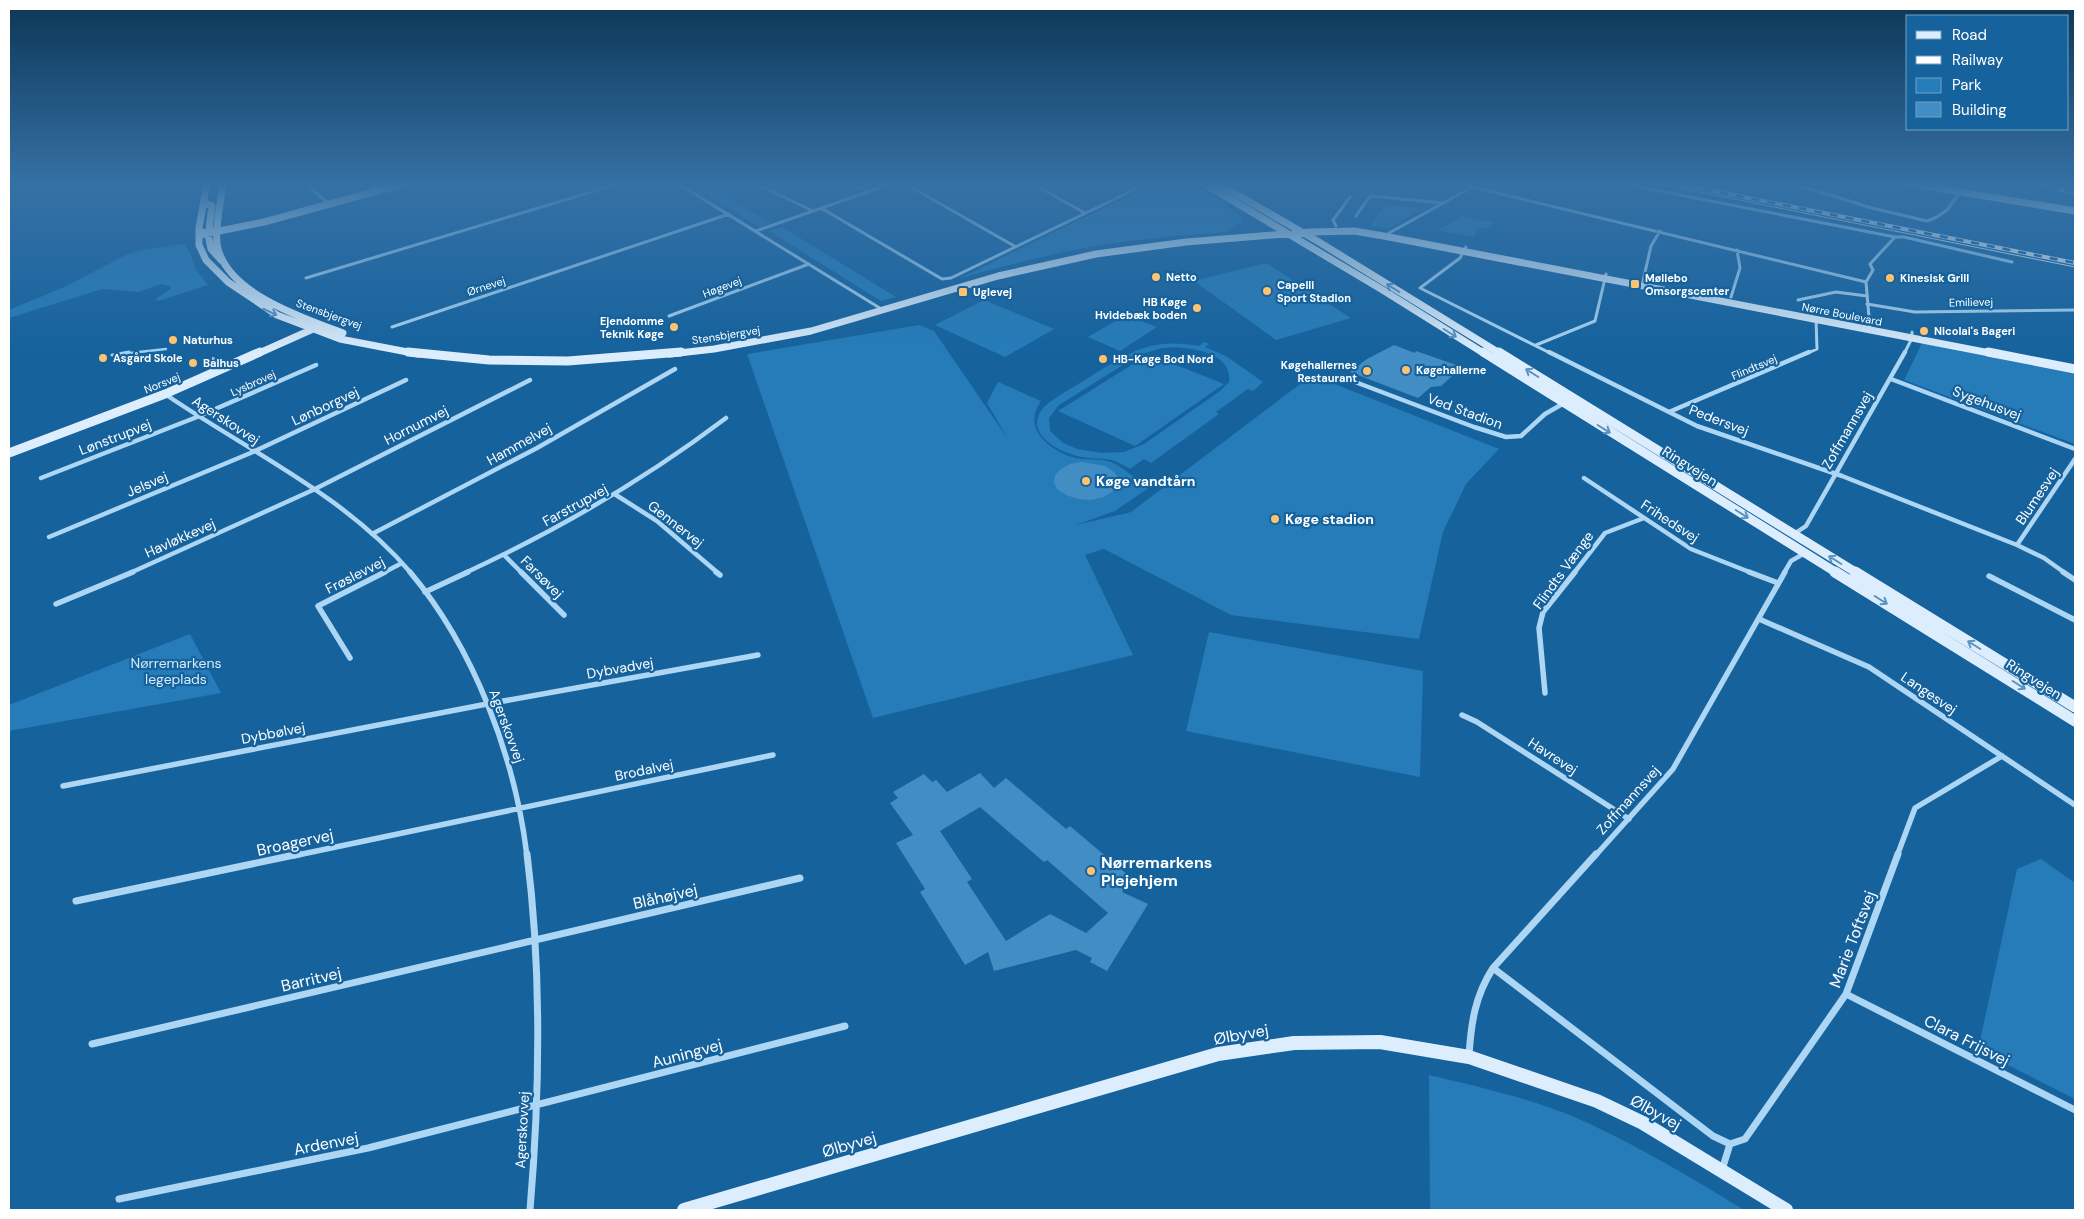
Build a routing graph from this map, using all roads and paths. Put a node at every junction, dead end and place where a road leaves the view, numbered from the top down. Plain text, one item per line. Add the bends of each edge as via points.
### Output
1 (199, 240) edge
2 (209, 240) edge
3 (218, 240) edge
4 (432, 240) edge
5 (651, 240) edge
6 (770, 240) edge
7 (874, 240) edge
8 (1004, 240) edge
9 (1030, 240) edge
10 (1196, 240) edge
11 (1297, 240) edge
12 (1314, 240) edge
13 (1415, 240) edge
14 (1655, 240) edge
15 (1694, 240) edge
16 (1892, 240) edge
17 (1915, 240) edge
18 (1016, 247) junction
19 (1465, 249) junction
20 (1737, 250) junction
21 (2012, 262) dead end
22 (225, 263) junction
23 (809, 264) junction
24 (1605, 276) junction
25 (306, 278) dead end
26 (1642, 281) junction
27 (1866, 282) junction
28 (1866, 296) junction
29 (1731, 297) junction
30 (1798, 300) dead end
31 (1867, 304) junction
32 (882, 309) junction
33 (2075, 310) edge
34 (670, 316) dead end
35 (1816, 319) junction
36 (321, 325) junction
37 (392, 326) dead end
38 (1869, 327) junction
39 (310, 330) junction
40 (1912, 335) junction
41 (1536, 345) junction
42 (2075, 362) edge
43 (316, 365) dead end
44 (675, 368) dead end
45 (2075, 369) edge
46 (1342, 377) dead end
47 (1891, 379) junction
48 (406, 380) dead end
49 (530, 380) dead end
50 (165, 394) junction
51 (1573, 399) junction
52 (1562, 404) junction
53 (1669, 412) junction
54 (197, 417) junction
55 (726, 418) dead end
56 (2075, 449) edge
57 (253, 452) junction
58 (9, 453) edge
59 (2075, 459) edge
60 (1836, 474) junction
61 (41, 478) dead end
62 (1584, 478) dead end
63 (313, 490) junction
64 (616, 495) junction
65 (1644, 518) junction
66 (372, 534) junction
67 (1794, 534) junction
68 (49, 537) dead end
69 (2017, 545) junction
70 (1805, 553) junction
71 (504, 556) junction
72 (402, 563) junction
73 (2066, 572) junction
74 (2075, 572) edge
75 (720, 575) dead end
76 (1989, 576) dead end
77 (2075, 580) edge
78 (1778, 583) junction
79 (425, 592) junction
80 (56, 604) dead end
81 (564, 615) dead end
82 (1759, 619) junction
83 (2075, 620) edge
84 (758, 655) dead end
85 (350, 658) dead end
86 (1545, 693) dead end
87 (487, 704) junction
88 (2075, 707) edge
89 (1462, 715) dead end
90 (2075, 720) edge
91 (773, 756) dead end
92 (2002, 756) junction
93 (63, 786) dead end
94 (2075, 805) edge
95 (520, 809) junction
96 (1629, 819) junction
97 (800, 878) dead end
98 (76, 901) dead end
99 (536, 940) junction
100 (1493, 968) junction
101 (1846, 994) junction
102 (845, 1026) dead end
103 (92, 1044) dead end
104 (1469, 1057) junction
105 (537, 1106) junction
106 (2075, 1110) edge
107 (1730, 1144) junction
108 (1722, 1171) junction
109 (119, 1198) dead end
110 (530, 1210) edge
111 (684, 1210) edge
112 (1786, 1210) edge

1 -> 39 street, Stensbjergvej via 203,256 247,299
2 - 22 street, Stensbjergvej via 214,255
3 - 22 street, Stensbjergvej via 219,252
4 - 25 street
5 - 37 street, Ørnevej
6 - 23 street
7 - 18 street via 944,279
8 - 18 street
9 - 18 street
10 - 32 street, Stensbjergvej via 1129,245 1064,256
11 -> 52 street, Ringvejen
51 -> 12 street, Ringvejen
13 - 19 street, Nørre Boulevard
14 - 26 street
15 - 20 street
16 - 27 street via 1870,264 1873,270
17 - 21 street
19 - 24 street, Nørre Boulevard
19 - 41 street, Pedersvej via 1460,258 1420,288
20 - 27 street
20 - 29 street via 1740,268
22 - 36 street, Stensbjergvej via 258,295
23 - 32 street
23 - 34 street, Høgevej
24 - 26 street, Nørre Boulevard
24 - 35 street, Nørre Boulevard
24 - 41 street via 1595,321
26 - 29 street, Nørre Boulevard
27 - 28 street
28 - 30 street via 1836,292
28 - 31 street
29 - 38 street, Nørre Boulevard
31 - 33 street, Emilievej via 1915,312
31 - 38 street
32 - 36 street, Stensbjergvej via 774,335 719,344 577,357 431,350 352,336
32 - 39 street, Stensbjergvej via 784,337 724,348 576,361 426,354
35 - 38 street, Nørre Boulevard
35 - 53 street, Flindtsvej via 1817,349
36 - 39 street, Norsvej
38 - 40 street, Nørre Boulevard
39 - 50 street, Norsvej
40 - 42 street, Nørre Boulevard
40 - 45 street, Nørre Boulevard
40 - 47 street, Zoffmannsvej
41 - 53 street, Pedersvej
43 - 54 street, Lysbrovej
44 - 66 street, Hammelvej via 537,448
46 - 52 street, Ved Stadion via 1506,437 1521,436 1545,414
47 - 56 street, Sygehusvej
47 - 60 street, Zoffmannsvej
48 - 57 street, Lønborgvej
49 - 63 street, Hornumvej
50 - 54 street, Agerskovvej
50 - 58 street, Norsvej
51 - 52 street, Ved Stadion
51 - 67 street, Ringvejen
52 -> 70 street, Ringvejen
53 - 60 street, Pedersvej via 1697,426
54 - 57 street, Agerskovvej
54 - 61 street, Lønstrupvej
55 - 64 street, Farstrupvej
57 - 63 street, Agerskovvej
57 - 68 street, Jelsvej
59 - 69 street, Blumesvej
60 - 67 street, Zoffmannsvej via 1806,526
60 - 69 street, Pedersvej
62 - 65 street, Frihedsvej
63 - 66 street, Agerskovvej
63 - 80 street, Havløkkevej
64 - 71 street, Farstrupvej
64 - 75 street, Gennervej via 657,521
65 - 78 street, Frihedsvej via 1691,549
65 - 86 street, Flindts Vænge via 1605,533 1543,612 1539,628
66 - 72 street, Agerskovvej
88 -> 67 street, Ringvejen
69 - 73 street, Pedersvej
70 - 78 street, Zoffmannsvej via 1791,561
70 -> 90 street, Ringvejen
71 - 79 street, Farstrupvej
71 - 81 street, Farsøvej
72 - 79 street, Agerskovvej
72 - 85 street, Frøslevvej via 318,606
73 - 74 street
73 - 77 street, Pedersvej
76 - 83 street
78 - 82 street, Zoffmannsvej
79 - 87 street, Agerskovvej via 471,666
82 - 92 street, Langesvej via 1869,667
82 - 96 street, Zoffmannsvej via 1673,769
84 - 87 street, Dybvadvej
87 - 93 street, Dybbølvej
87 - 95 street, Agerskovvej via 505,749
89 - 96 street, Havrevej
91 - 95 street, Brodalvej
92 - 94 street, Langesvej
92 - 101 street, Marie Toftsvej via 1915,808
95 - 98 street, Broagervej
95 - 99 street, Agerskovvej via 530,866
96 - 100 street, Zoffmannsvej
97 - 99 street, Blåhøjvej
99 - 103 street, Barritvej
99 - 105 street, Agerskovvej
100 - 104 street, Zoffmannsvej via 1481,984 1474,1004
100 - 107 street via 1713,1136
101 - 106 street, Clara Frijsvej
101 - 107 street, Marie Toftsvej via 1745,1140
102 - 105 street, Auningvej
104 - 108 street, Ølbyvej via 1597,1101 1643,1123
104 - 111 street, Ølbyvej via 1380,1042 1294,1042 1218,1054
105 - 109 street, Ardenvej via 368,1148
105 - 110 street, Agerskovvej
107 - 108 street
108 - 112 street, Ølbyvej

